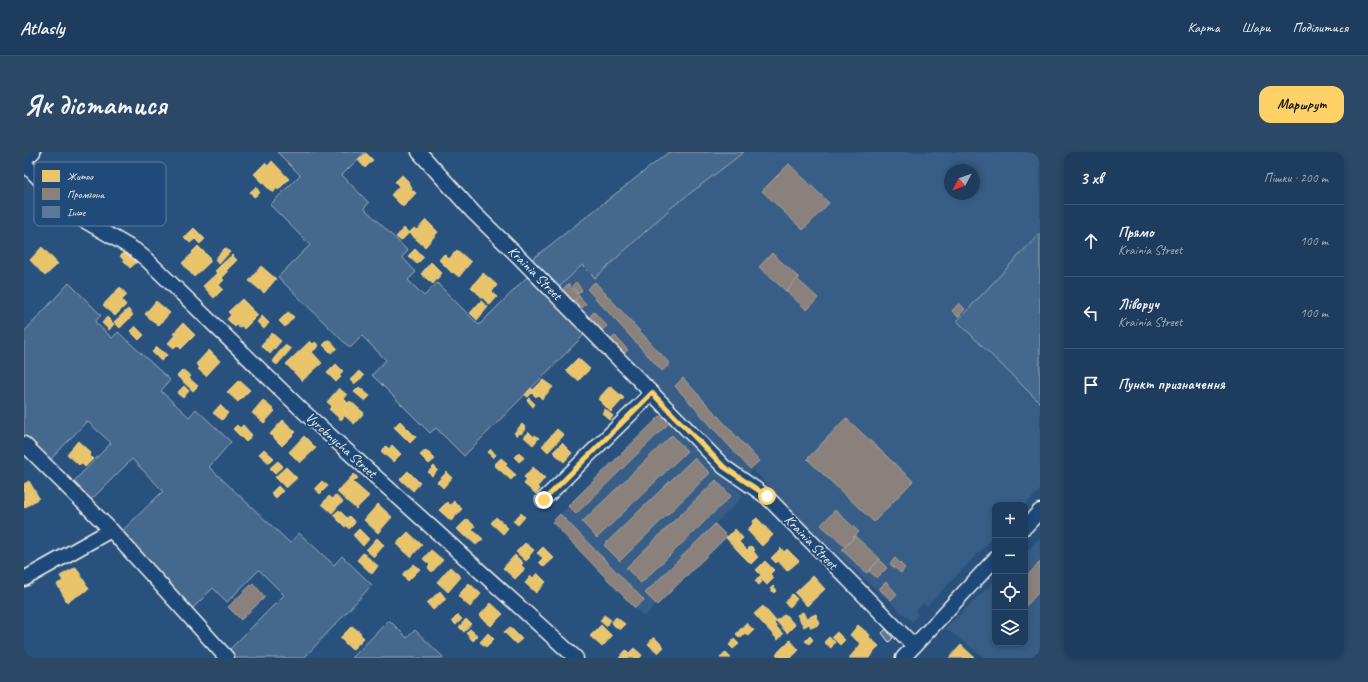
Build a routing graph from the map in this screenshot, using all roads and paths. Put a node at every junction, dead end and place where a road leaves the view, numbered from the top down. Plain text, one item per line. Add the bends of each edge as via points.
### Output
1 (33, 152) edge
2 (419, 152) edge
3 (24, 161) edge
4 (34, 172) edge
5 (94, 226) edge
6 (652, 393) junction
7 (24, 444) edge
8 (544, 500) dead end
9 (1040, 511) edge
10 (1028, 524) edge
11 (111, 530) junction
12 (992, 562) edge
13 (24, 580) edge
14 (914, 646) junction
15 (227, 658) edge
16 (576, 658) edge
17 (903, 658) edge

1 - 3 street
2 - 6 street, Krainia Street via 473,212
3 - 4 street, Vyrobnycha Street
5 - 16 street, Vyrobnycha Street via 146,259 304,412
6 - 8 street
6 - 14 street, Krainia Street via 724,467 767,496
7 - 11 street
9 - 10 street
11 - 13 street
11 - 15 street
12 - 14 street
14 - 17 street

